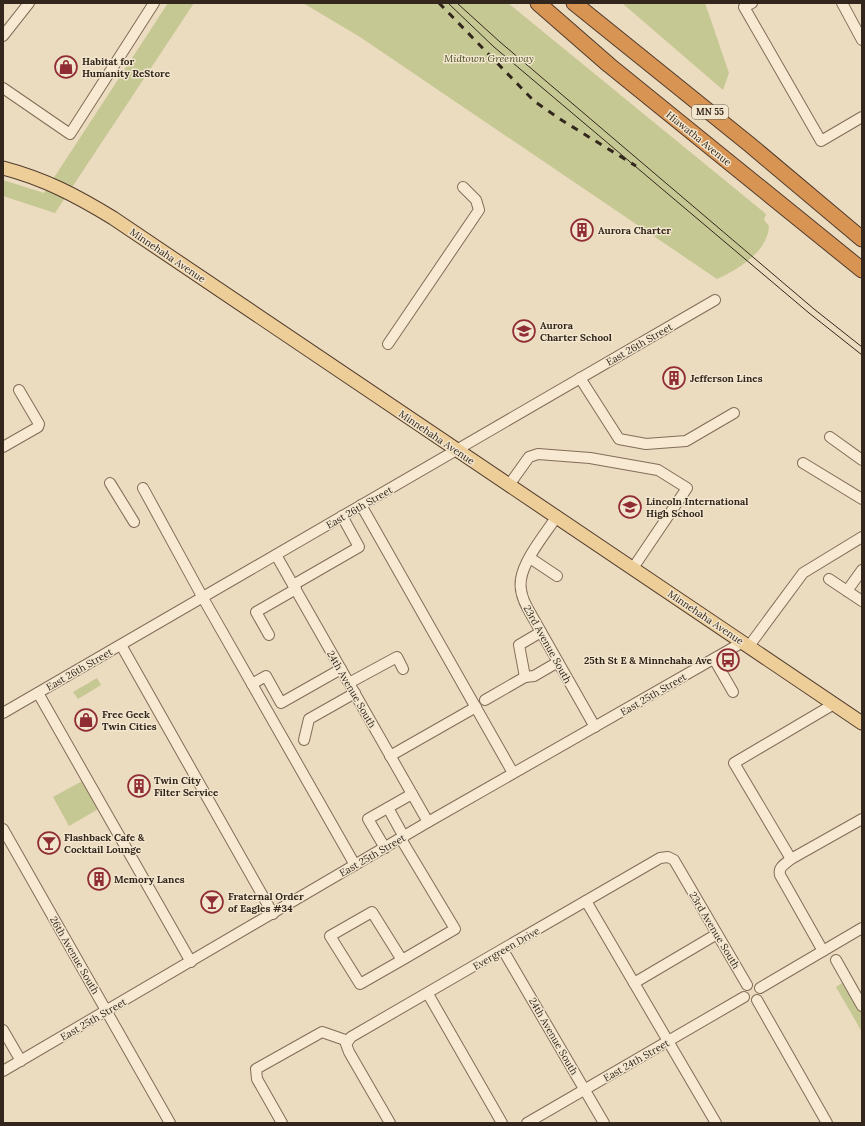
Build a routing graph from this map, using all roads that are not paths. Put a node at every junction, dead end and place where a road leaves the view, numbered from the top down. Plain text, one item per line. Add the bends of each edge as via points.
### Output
1 (29, 3) edge
2 (146, 3) edge
3 (154, 3) edge
4 (528, 3) edge
5 (538, 3) edge
6 (574, 3) edge
7 (842, 3) edge
8 (746, 4) edge
9 (572, 33) junction
10 (3, 36) edge
11 (862, 40) edge
12 (109, 73) junction
13 (3, 88) edge
14 (862, 117) edge
15 (3, 168) edge
16 (463, 187) dead end
17 (862, 239) edge
18 (862, 270) edge
19 (715, 300) dead end
20 (388, 344) dead end
21 (580, 378) junction
22 (19, 390) dead end
23 (734, 413) dead end
24 (830, 437) dead end
25 (3, 447) edge
26 (456, 451) junction
27 (862, 460) edge
28 (803, 463) dead end
29 (110, 483) dead end
30 (509, 485) junction
31 (143, 488) dead end
32 (862, 499) edge
33 (361, 505) junction
34 (342, 516) junction
35 (557, 516) junction
36 (134, 522) dead end
37 (862, 537) edge
38 (276, 555) junction
39 (530, 558) junction
40 (633, 568) junction
41 (862, 570) edge
42 (557, 576) dead end
43 (829, 579) dead end
44 (294, 587) junction
45 (846, 591) junction
46 (203, 598) junction
47 (862, 601) edge
48 (541, 632) junction
49 (269, 635) dead end
50 (746, 644) junction
51 (121, 645) junction
52 (714, 659) junction
53 (558, 662) junction
54 (341, 669) junction
55 (403, 669) dead end
56 (525, 678) junction
57 (349, 682) junction
58 (252, 684) junction
59 (733, 692) dead end
60 (38, 693) junction
61 (355, 693) junction
62 (485, 700) dead end
63 (281, 703) junction
64 (834, 704) junction
65 (476, 707) junction
66 (267, 710) junction
67 (3, 713) edge
68 (862, 723) edge
69 (595, 727) junction
70 (304, 740) dead end
71 (390, 756) junction
72 (513, 773) junction
73 (412, 794) junction
74 (388, 808) junction
75 (862, 819) edge
76 (428, 822) junction
77 (3, 829) edge
78 (403, 838) junction
79 (385, 848) junction
80 (668, 857) joint
81 (791, 859) junction
82 (355, 865) junction
83 (586, 901) junction
84 (273, 914) junction
85 (862, 928) edge
86 (717, 934) junction
87 (503, 950) junction
88 (822, 951) junction
89 (402, 960) junction
90 (836, 960) dead end
91 (191, 962) junction
92 (634, 983) junction
93 (747, 985) junction
94 (760, 988) junction
95 (428, 994) junction
96 (744, 997) junction
97 (757, 1000) junction
98 (862, 1006) edge
99 (106, 1011) junction
100 (3, 1030) edge
101 (668, 1041) junction
102 (347, 1043) junction
103 (21, 1061) junction
104 (3, 1071) edge
105 (584, 1090) junction
106 (169, 1123) edge
107 (282, 1123) edge
108 (390, 1123) edge
109 (502, 1123) edge
110 (527, 1123) edge
111 (604, 1123) edge
112 (716, 1123) edge
113 (827, 1123) edge

1 - 10 street
2 - 12 street via 110,58
3 - 12 street
4 - 9 highway
5 - 9 highway, Hiawatha Avenue / MN 55
6 - 17 highway, MN 55
7 - 11 street
8 - 14 street via 821,141
9 - 18 highway, Hiawatha Avenue / MN 55
12 - 13 street via 70,134
15 - 26 main road, Minnehaha Avenue via 56,186 106,214
16 - 20 street via 476,200 479,210
19 - 21 street, East 26th Street
21 - 23 street via 619,439 646,444 686,441
21 - 26 street, East 26th Street
22 - 25 street via 39,424
24 - 27 street
26 - 30 main road, Minnehaha Avenue
26 - 33 street, East 26th Street
28 - 32 street
29 - 36 street
30 - 35 main road, Minnehaha Avenue
30 - 40 street via 529,458 538,454 590,458 658,470 687,488
31 - 46 street
33 - 34 street, East 26th Street
33 - 65 street
34 - 38 street, East 26th Street
34 - 44 street via 359,548
35 - 39 street, 23rd Avenue South
35 - 40 main road, Minnehaha Avenue
37 - 50 street via 803,573
38 - 44 street, 24th Avenue South
38 - 46 street, East 26th Street
39 - 42 street
39 - 48 street, 23rd Avenue South via 521,579 521,592
40 - 50 main road, Minnehaha Avenue
41 - 45 street
43 - 45 street
44 - 49 street via 256,612
44 - 54 street, 24th Avenue South
45 - 47 street
46 - 51 street, East 26th Street
46 - 58 street
48 - 53 street, 23rd Avenue South
48 - 56 street via 519,645
50 - 52 street, East 25th Street
50 - 64 main road, Minnehaha Avenue
51 - 60 street, East 26th Street
51 - 84 street
52 - 59 street
52 - 69 street, East 25th Street
53 - 56 street via 534,676
53 - 69 street, 23rd Avenue South
54 - 57 street, 24th Avenue South
54 - 63 street
55 - 57 street via 397,657
56 - 62 street
57 - 61 street, 24th Avenue South
58 - 63 street via 266,676
58 - 66 street
60 - 67 street, East 26th Street
60 - 91 street
61 - 70 street via 309,719
61 - 71 street, 24th Avenue South
63 - 66 street
64 - 68 main road, Minnehaha Avenue
64 - 81 street via 734,763
65 - 71 street
65 - 72 street
66 - 82 street
69 - 72 street, East 25th Street
71 - 73 street, 24th Avenue South
72 - 76 street, East 25th Street
73 - 74 street
73 - 76 street, 24th Avenue South
74 - 78 street
74 - 79 street via 368,819
75 - 81 street
76 - 78 street, East 25th Street
77 - 99 street, 26th Avenue South
78 - 79 street, East 25th Street
78 - 89 street via 455,929
79 - 82 street, East 25th Street
80 - 83 street, Evergreen Drive via 660,858
80 - 86 street, 23rd Avenue South via 674,860
81 - 88 street via 781,866 780,876
82 - 84 street, East 25th Street
83 - 87 street, Evergreen Drive
83 - 92 street
84 - 91 street, East 25th Street
85 - 88 street
86 - 92 street
86 - 93 street, 23rd Avenue South
87 - 95 street, Evergreen Drive
87 - 105 street, 24th Avenue South
88 - 94 street
89 - 89 street via 372,912 330,936 360,984
90 - 98 street
91 - 99 street, East 25th Street
92 - 101 street
93 - 94 street via 753,984
93 - 96 street
94 - 97 street
95 - 102 street, Evergreen Drive via 351,1037
95 - 109 street
96 - 97 street via 748,1001
96 - 101 street, East 24th Street
97 - 113 street
99 - 103 street, East 25th Street
99 - 106 street, 26th Avenue South
100 - 103 street
101 - 105 street, East 24th Street
101 - 112 street
102 - 107 street via 322,1032 256,1069 256,1079
102 - 108 street
103 - 104 street, East 25th Street
105 - 110 street, East 24th Street
105 - 111 street, 24th Avenue South

